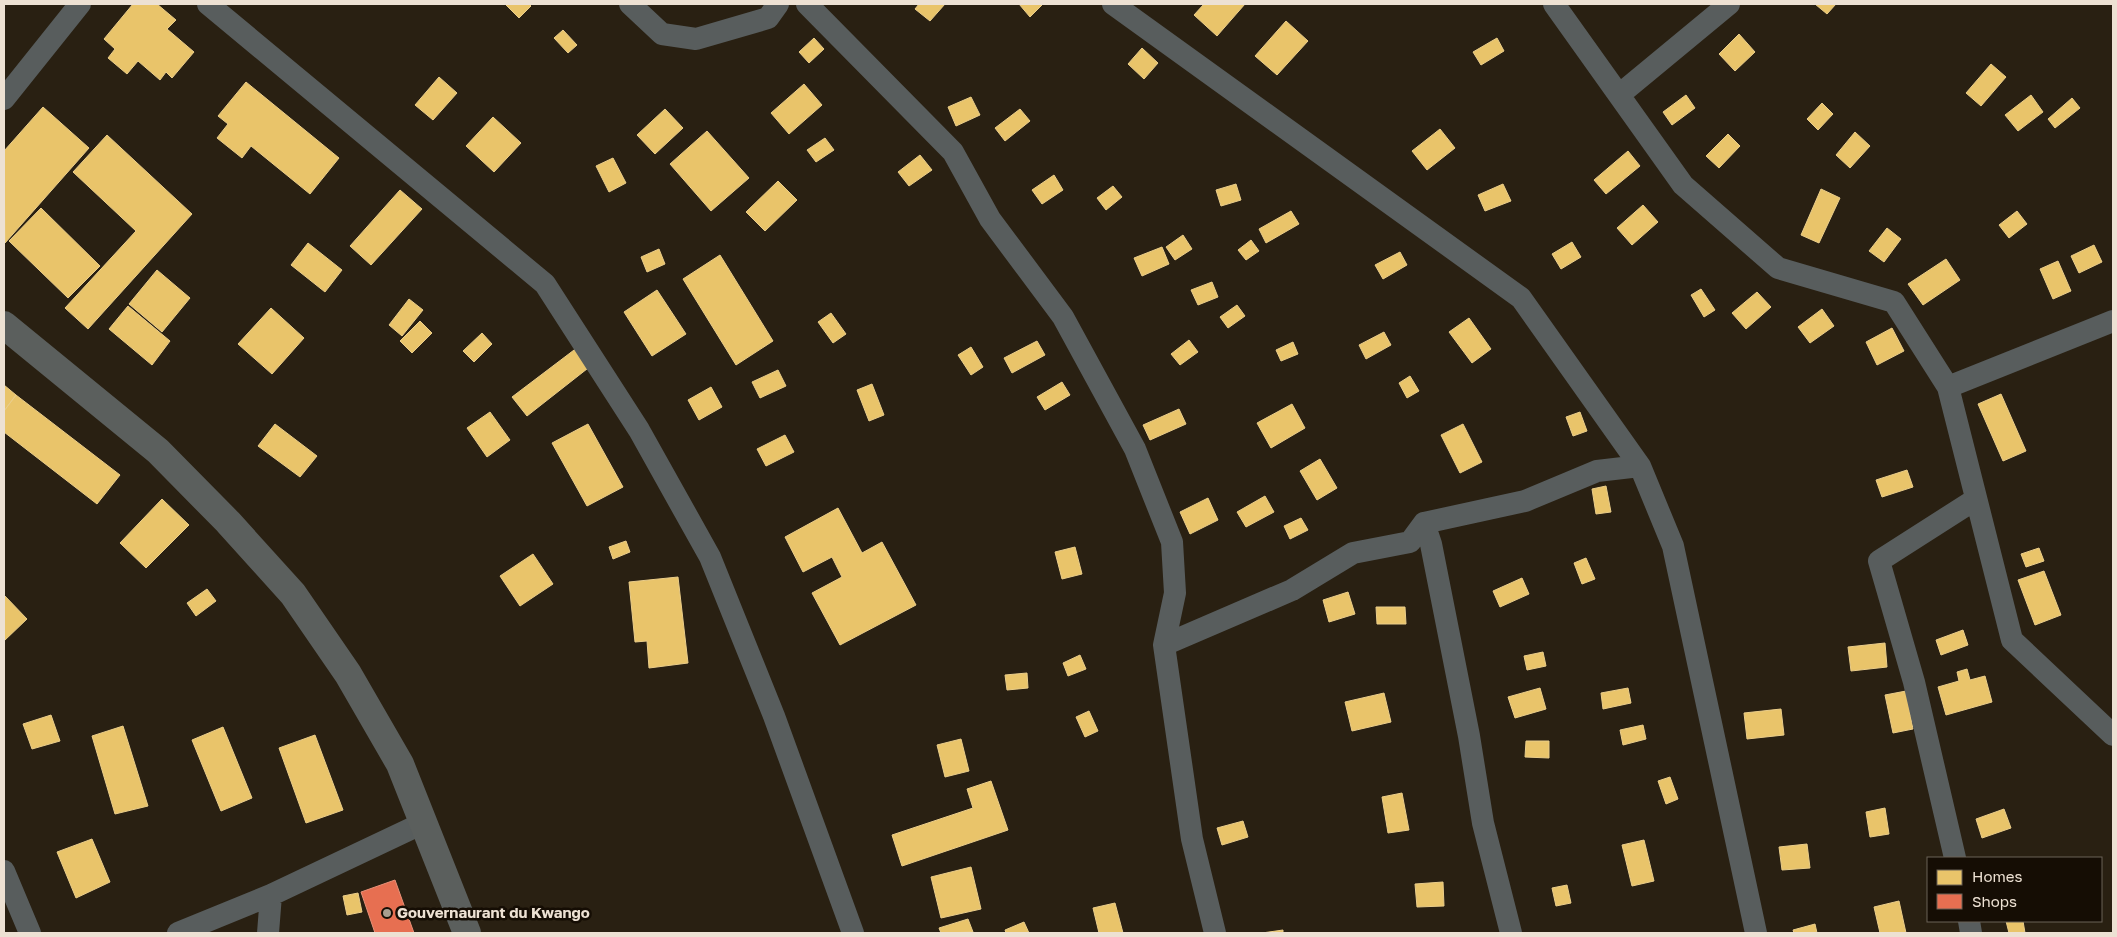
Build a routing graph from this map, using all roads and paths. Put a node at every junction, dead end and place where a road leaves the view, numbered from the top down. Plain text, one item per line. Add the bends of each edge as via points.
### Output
1 (80, 4) edge
2 (208, 4) edge
3 (630, 4) edge
4 (778, 4) edge
5 (807, 4) edge
6 (1113, 4) edge
7 (1554, 4) edge
8 (1729, 4) edge
9 (1619, 95) junction
10 (4, 99) edge
11 (2113, 321) edge
12 (4, 325) edge
13 (1948, 387) junction
14 (1640, 466) junction
15 (1976, 498) junction
16 (1424, 524) junction
17 (1164, 646) junction
18 (2113, 735) edge
19 (423, 822) junction
20 (1955, 857) edge
21 (4, 871) edge
22 (271, 895) junction
23 (30, 933) edge
24 (178, 933) edge
25 (268, 933) edge
26 (466, 933) edge
27 (853, 933) edge
28 (1215, 933) edge
29 (1511, 933) edge
30 (1756, 933) edge

1 - 10 street
2 - 27 street via 545,284 639,430 710,558 774,716
3 - 4 street via 662,34 696,39 768,18
5 - 17 street via 953,152 990,219 1063,317 1135,449 1172,542 1175,593
6 - 14 street via 1521,298
7 - 9 street
8 - 9 street
9 - 13 street via 1683,185 1778,268 1894,302
11 - 13 street
12 - 19 main road via 158,451 293,594 348,674 395,756
13 - 15 street
14 - 16 street via 1597,471 1524,501
14 - 30 street via 1673,546
15 - 18 street via 2012,640
15 - 20 street via 1879,561 1914,682
16 - 17 street via 1410,542 1353,553 1292,590
16 - 29 street via 1431,544 1483,823
17 - 28 street via 1192,839
19 - 22 street
19 - 26 main road
21 - 23 street
22 - 24 street
22 - 25 street

